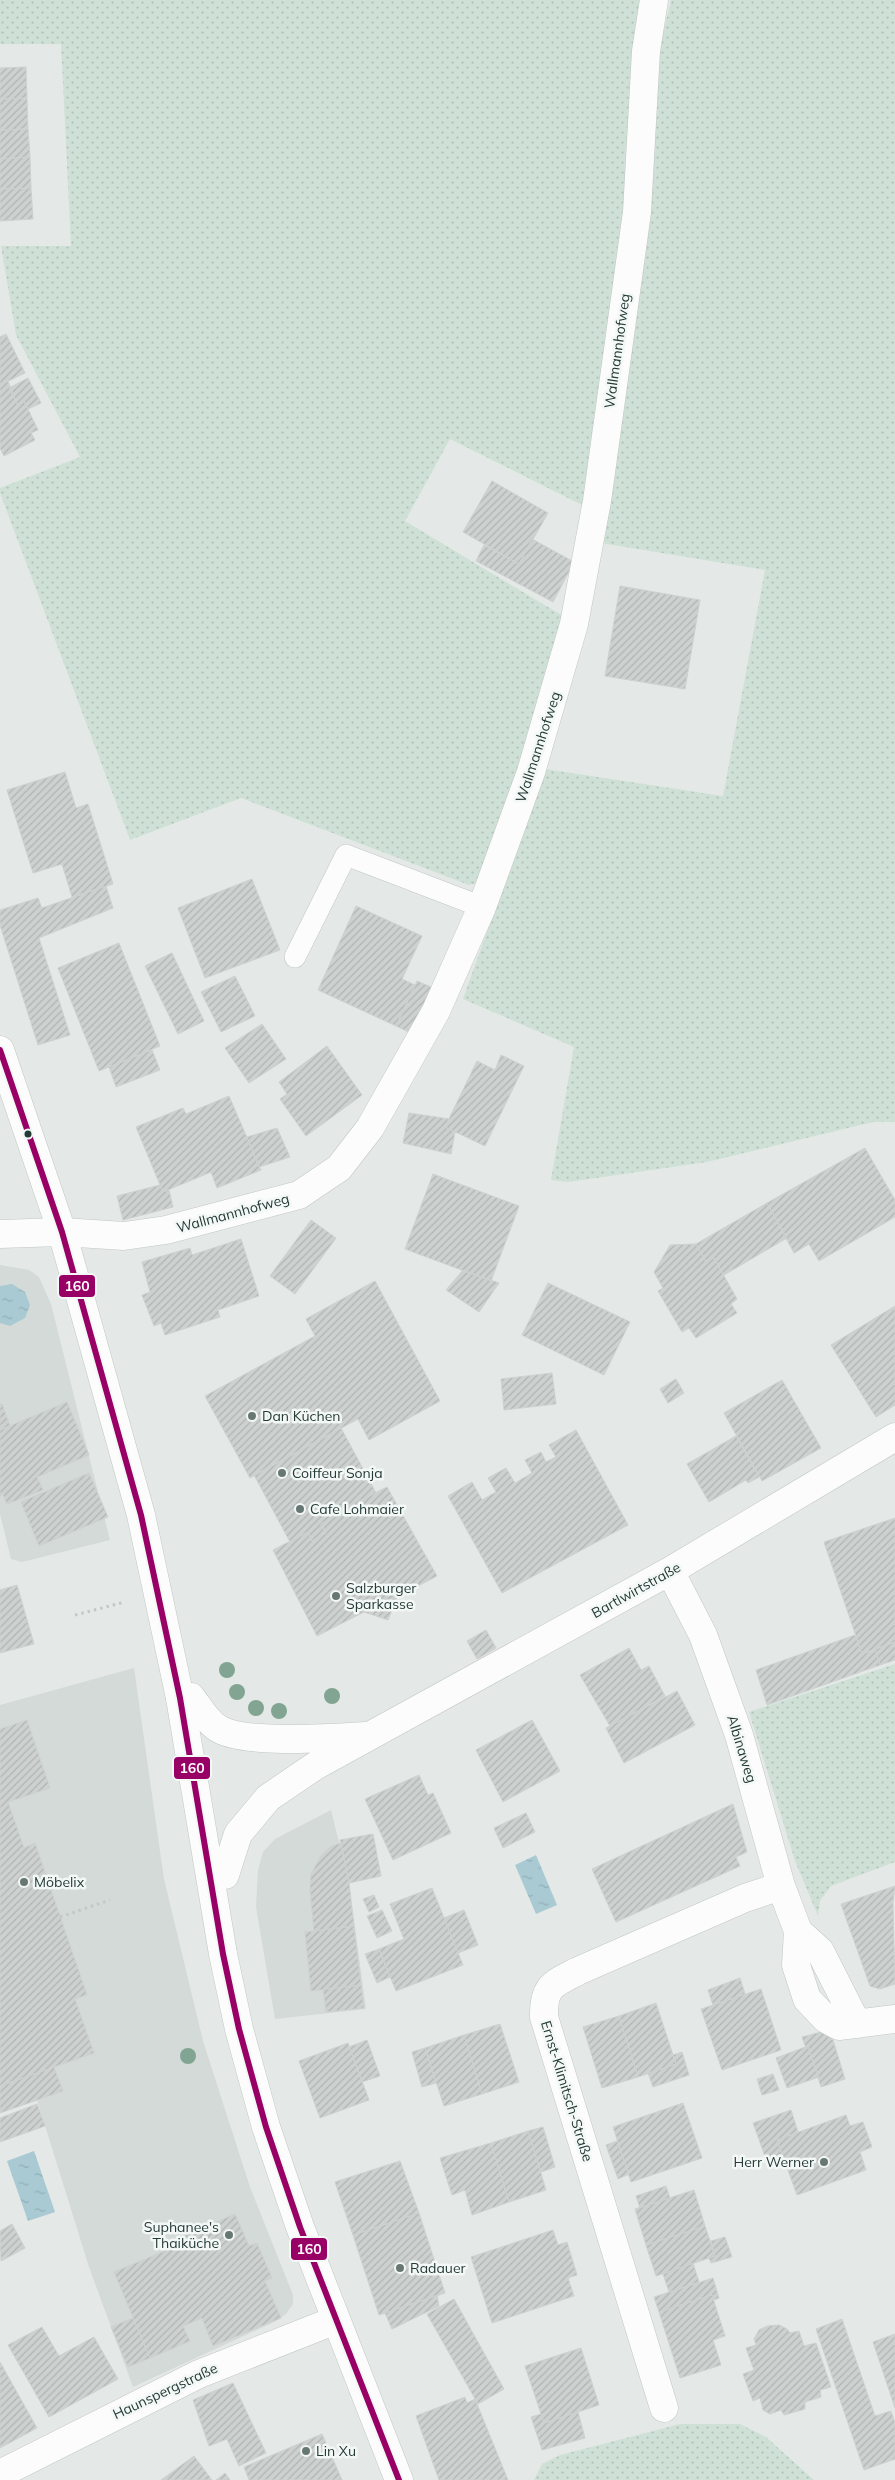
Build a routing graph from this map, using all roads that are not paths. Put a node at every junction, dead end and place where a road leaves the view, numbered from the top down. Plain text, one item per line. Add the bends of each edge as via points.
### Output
1 (654, 0) edge
2 (482, 907) junction
3 (295, 958) dead end
4 (0, 1050) edge
5 (62, 1232) junction
6 (0, 1234) edge
7 (895, 1437) edge
8 (670, 1571) junction
9 (180, 1698) junction
10 (372, 1736) junction
11 (211, 1877) junction
12 (781, 1886) junction
13 (895, 2019) edge
14 (336, 2320) junction
15 (664, 2408) dead end
16 (0, 2474) edge
17 (399, 2480) edge

1 - 2 street, Wallmannhofweg via 646,51 637,212 596,501 574,624 531,772
2 - 3 lane via 346,855
2 - 5 street, Wallmannhofweg via 436,1012 370,1128 339,1168 298,1195 166,1230 124,1236
4 - 5 street
5 - 6 street, Wallmannhofweg
5 - 9 street via 134,1484
7 - 8 street, Bartlwirtstraße
8 - 10 street, Bartlwirtstraße
8 - 12 street, Albinaweg via 703,1635 739,1735
9 - 10 street, Bartlwirtstraße via 191,1697 216,1728 248,1737
9 - 11 street
10 - 11 street, Bartlwirtstraße via 315,1766 268,1798 238,1834 224,1875
11 - 14 street via 240,2029 266,2127
12 - 13 street, Albinaweg via 798,1931 820,1950 857,2024
12 - 15 street, Ernst-Klimitsch-Straße via 745,1898 578,1971 552,1984 544,2000 544,2017
14 - 16 street, Haunspergstraße via 199,2374
14 - 17 street

